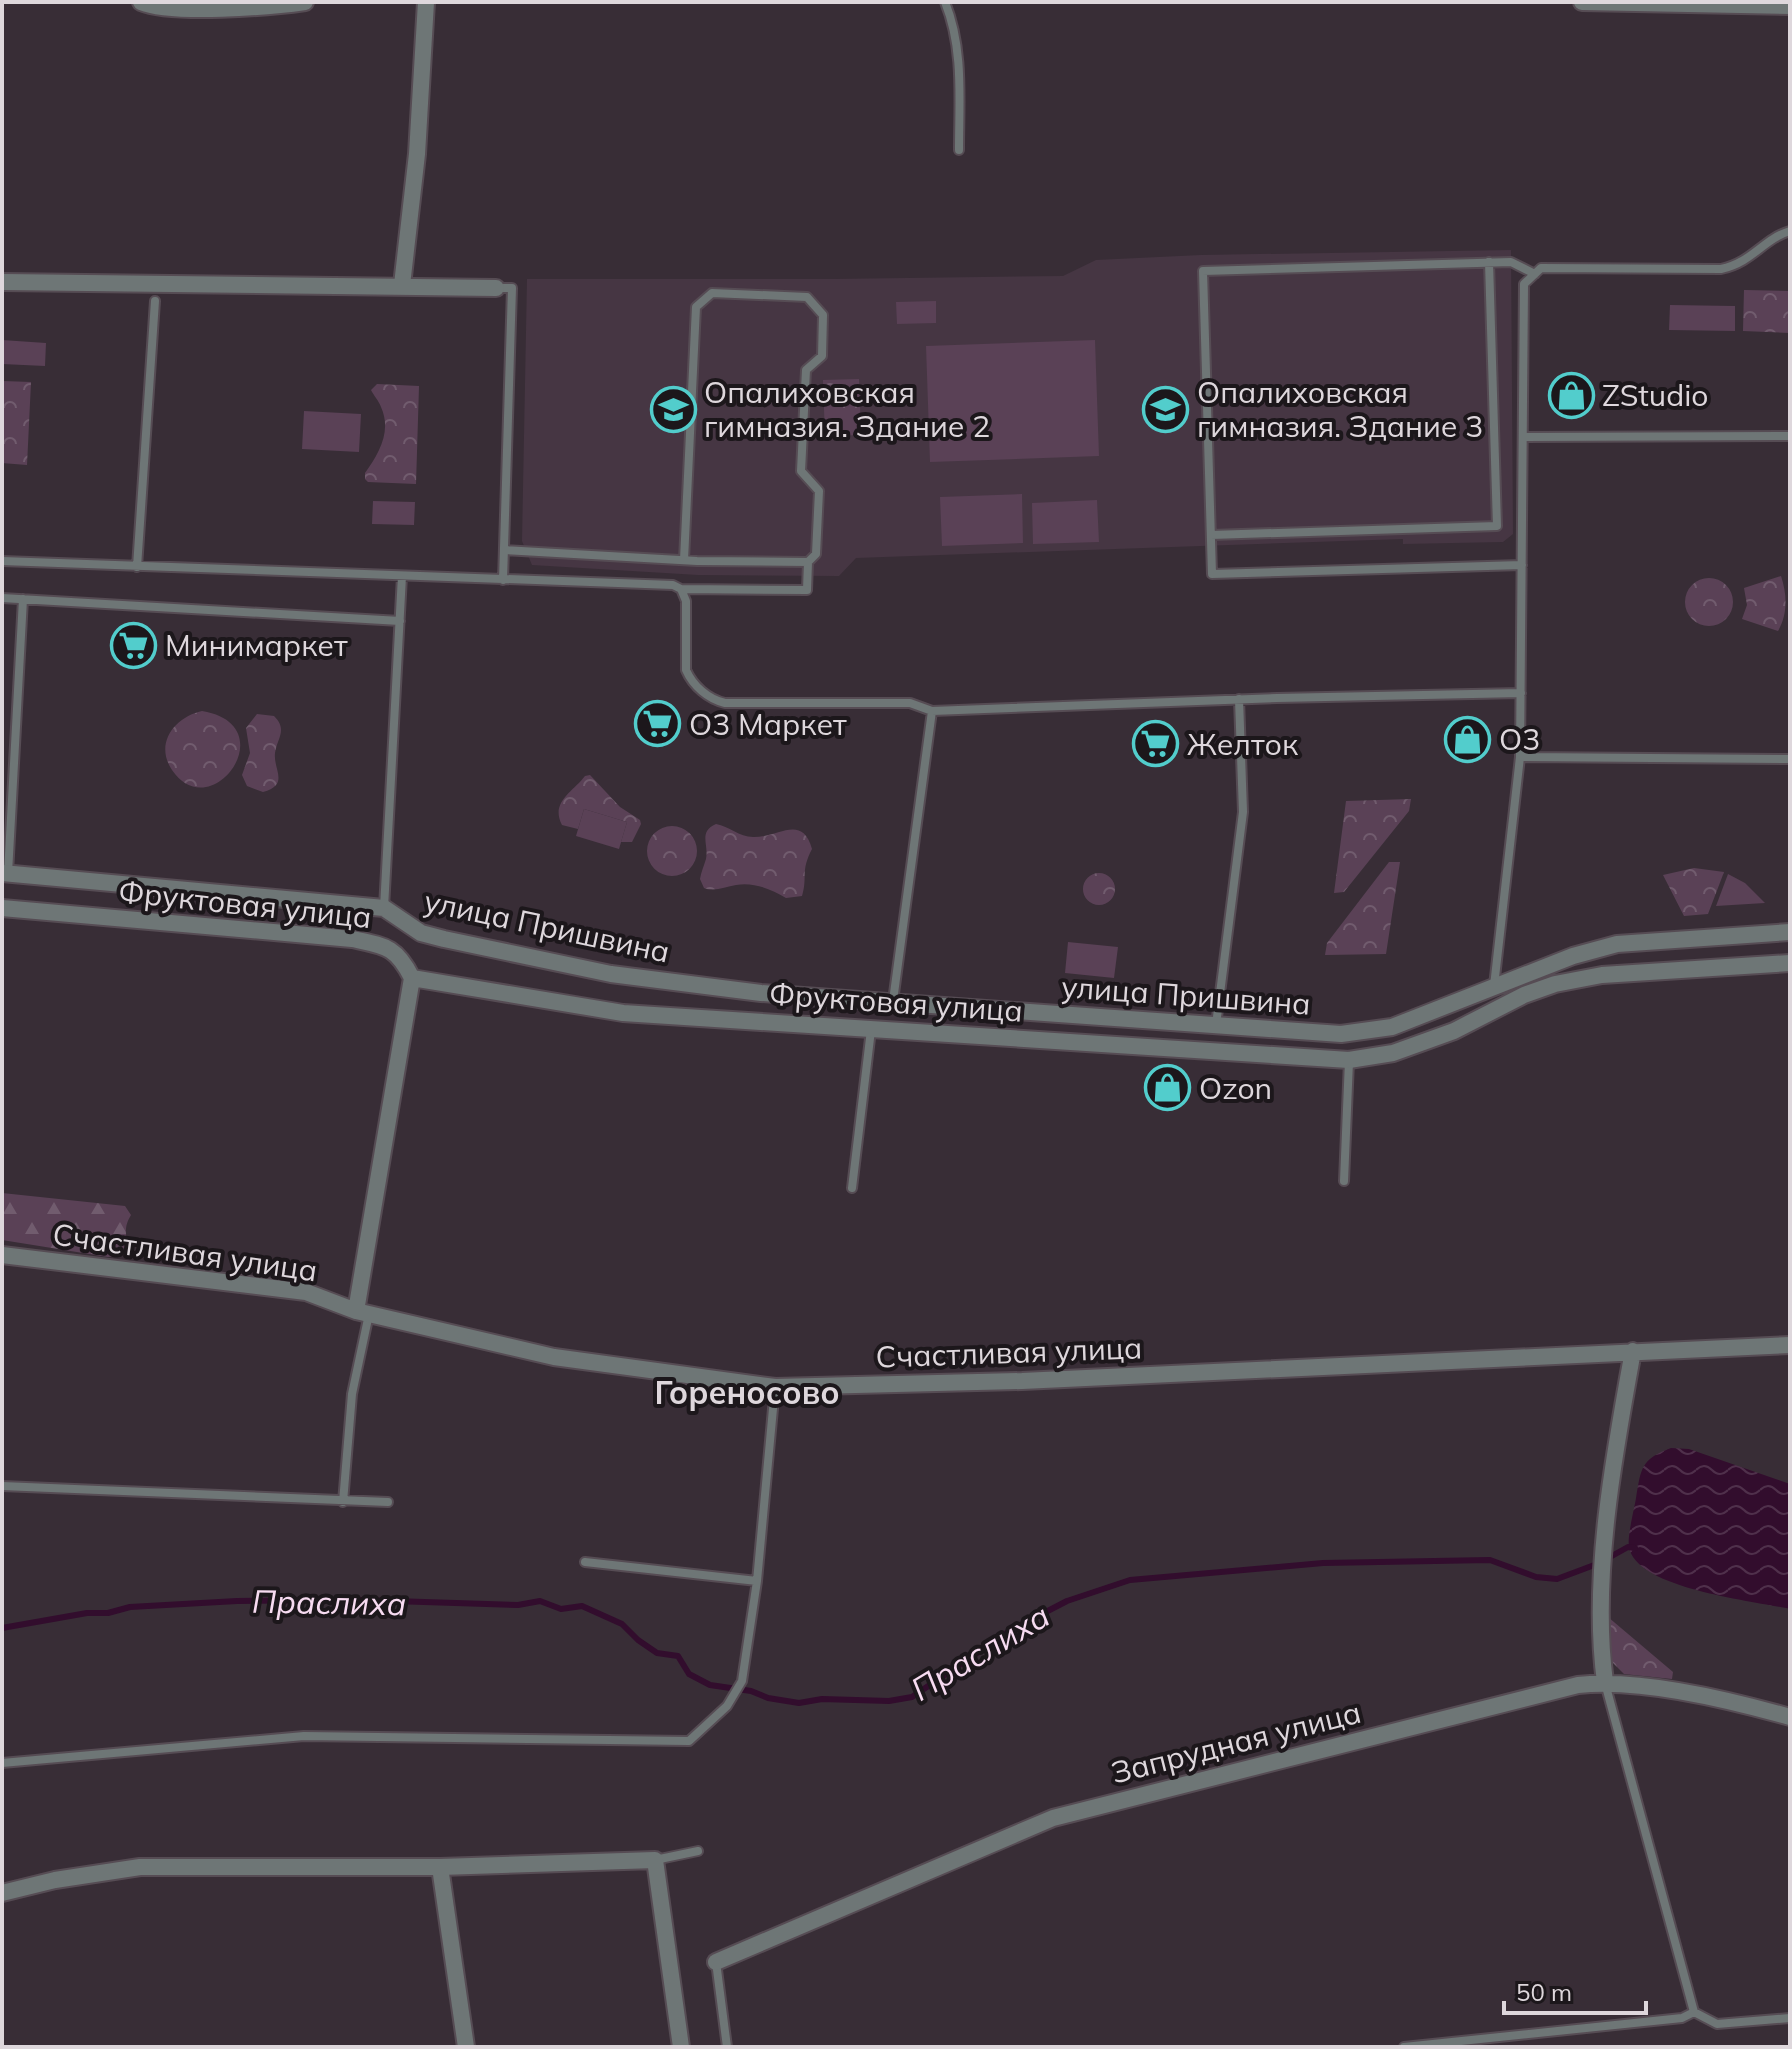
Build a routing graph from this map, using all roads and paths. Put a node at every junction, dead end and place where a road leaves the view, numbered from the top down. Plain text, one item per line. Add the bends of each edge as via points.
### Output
1 (141, 2) edge
2 (305, 2) edge
3 (426, 2) edge
4 (945, 2) edge
5 (1582, 2) edge
6 (1666, 3) edge
7 (1790, 6) edge
8 (959, 150) dead end
9 (1790, 231) edge
10 (1489, 262) junction
11 (1535, 274) junction
12 (2, 282) edge
13 (402, 285) junction
14 (496, 288) joint
15 (155, 301) dead end
16 (1790, 436) edge
17 (1523, 437) junction
18 (1211, 535) junction
19 (504, 550) junction
20 (684, 560) junction
21 (2, 561) edge
22 (808, 562) junction
23 (1522, 565) junction
24 (137, 567) junction
25 (402, 576) junction
26 (503, 580) junction
27 (681, 589) junction
28 (2, 598) edge
29 (23, 599) junction
30 (400, 621) junction
31 (1521, 693) junction
32 (1239, 699) junction
33 (932, 711) junction
34 (1520, 757) junction
35 (1790, 759) edge
36 (5, 873) edge
37 (2, 908) edge
38 (384, 908) junction
39 (1790, 932) edge
40 (1790, 963) edge
41 (412, 978) junction
42 (1494, 986) junction
43 (893, 1001) junction
44 (1216, 1026) junction
45 (871, 1029) junction
46 (1349, 1060) junction
47 (1344, 1181) dead end
48 (852, 1188) dead end
49 (2, 1255) edge
50 (362, 1312) junction
51 (1790, 1345) edge
52 (1633, 1351) junction
53 (775, 1387) junction
54 (2, 1486) edge
55 (343, 1502) junction
56 (388, 1502) dead end
57 (585, 1562) dead end
58 (757, 1581) junction
59 (1605, 1682) junction
60 (1790, 1717) edge
61 (2, 1763) edge
62 (698, 1851) dead end
63 (655, 1860) junction
64 (440, 1867) junction
65 (2, 1893) edge
66 (716, 1962) joint
67 (1694, 2012) junction
68 (1790, 2018) edge
69 (466, 2047) edge
70 (681, 2047) edge
71 (727, 2047) edge
72 (1404, 2047) edge

1 - 2 street via 178,9
3 - 13 street
4 - 8 lane via 955,27 960,77
5 - 6 street
6 - 7 street
9 - 11 lane via 1740,264 1721,269 1541,268
10 - 11 lane via 1511,262
10 - 18 lane via 1497,526
10 - 18 lane via 1203,271
11 - 17 lane via 1524,284
12 - 13 street
13 - 14 street
14 - 19 lane via 512,288
15 - 24 lane
16 - 17 lane
17 - 23 lane
18 - 23 lane via 1212,574
19 - 20 lane
19 - 26 lane
20 - 22 lane
20 - 22 lane via 696,307 712,293 807,297 823,315 822,356 806,370 801,471 819,491 816,554
21 - 24 lane
22 - 27 lane via 807,590
23 - 31 lane
24 - 25 lane
25 - 26 lane
25 - 30 lane
26 - 27 lane
27 - 33 lane via 686,601 686,670 714,701 910,703
28 - 29 lane
29 - 30 lane
29 - 36 lane
30 - 38 lane
31 - 32 lane
31 - 34 lane
32 - 33 lane
32 - 44 lane via 1243,812
33 - 43 lane
34 - 35 lane
34 - 42 lane
36 - 38 street, улица Пришвина
37 - 41 street, Фруктовая улица via 352,939 388,948 402,958
38 - 43 street, улица Пришвина via 421,933 611,974 761,993
39 - 42 street, улица Пришвина via 1617,944
40 - 46 street, Фруктовая улица via 1602,975 1555,984 1442,1035 1393,1053
41 - 45 street, Фруктовая улица via 623,1013
41 - 50 street
42 - 44 street, улица Пришвина via 1392,1027 1341,1034
43 - 44 street, улица Пришвина
45 - 46 street, Фруктовая улица
45 - 48 lane
46 - 47 lane
49 - 50 street, Счастливая улица via 306,1292
50 - 53 street, Счастливая улица via 554,1357
50 - 55 lane
51 - 52 street, Счастливая улица
52 - 53 street, Счастливая улица via 1022,1381
52 - 59 street via 1615,1445 1602,1588
53 - 58 lane
54 - 55 lane
55 - 56 lane
57 - 58 lane
58 - 61 lane via 742,1681 727,1706 689,1741 304,1736
59 - 60 street, Запрудная улица via 1750,1705
59 - 66 street, Запрудная улица via 1462,1713 1053,1818
59 - 67 lane
62 - 63 lane
63 - 64 street
63 - 70 street
64 - 65 street via 140,1867
64 - 69 street
66 - 71 lane
67 - 68 lane via 1717,2024
67 - 72 lane via 1682,2018

